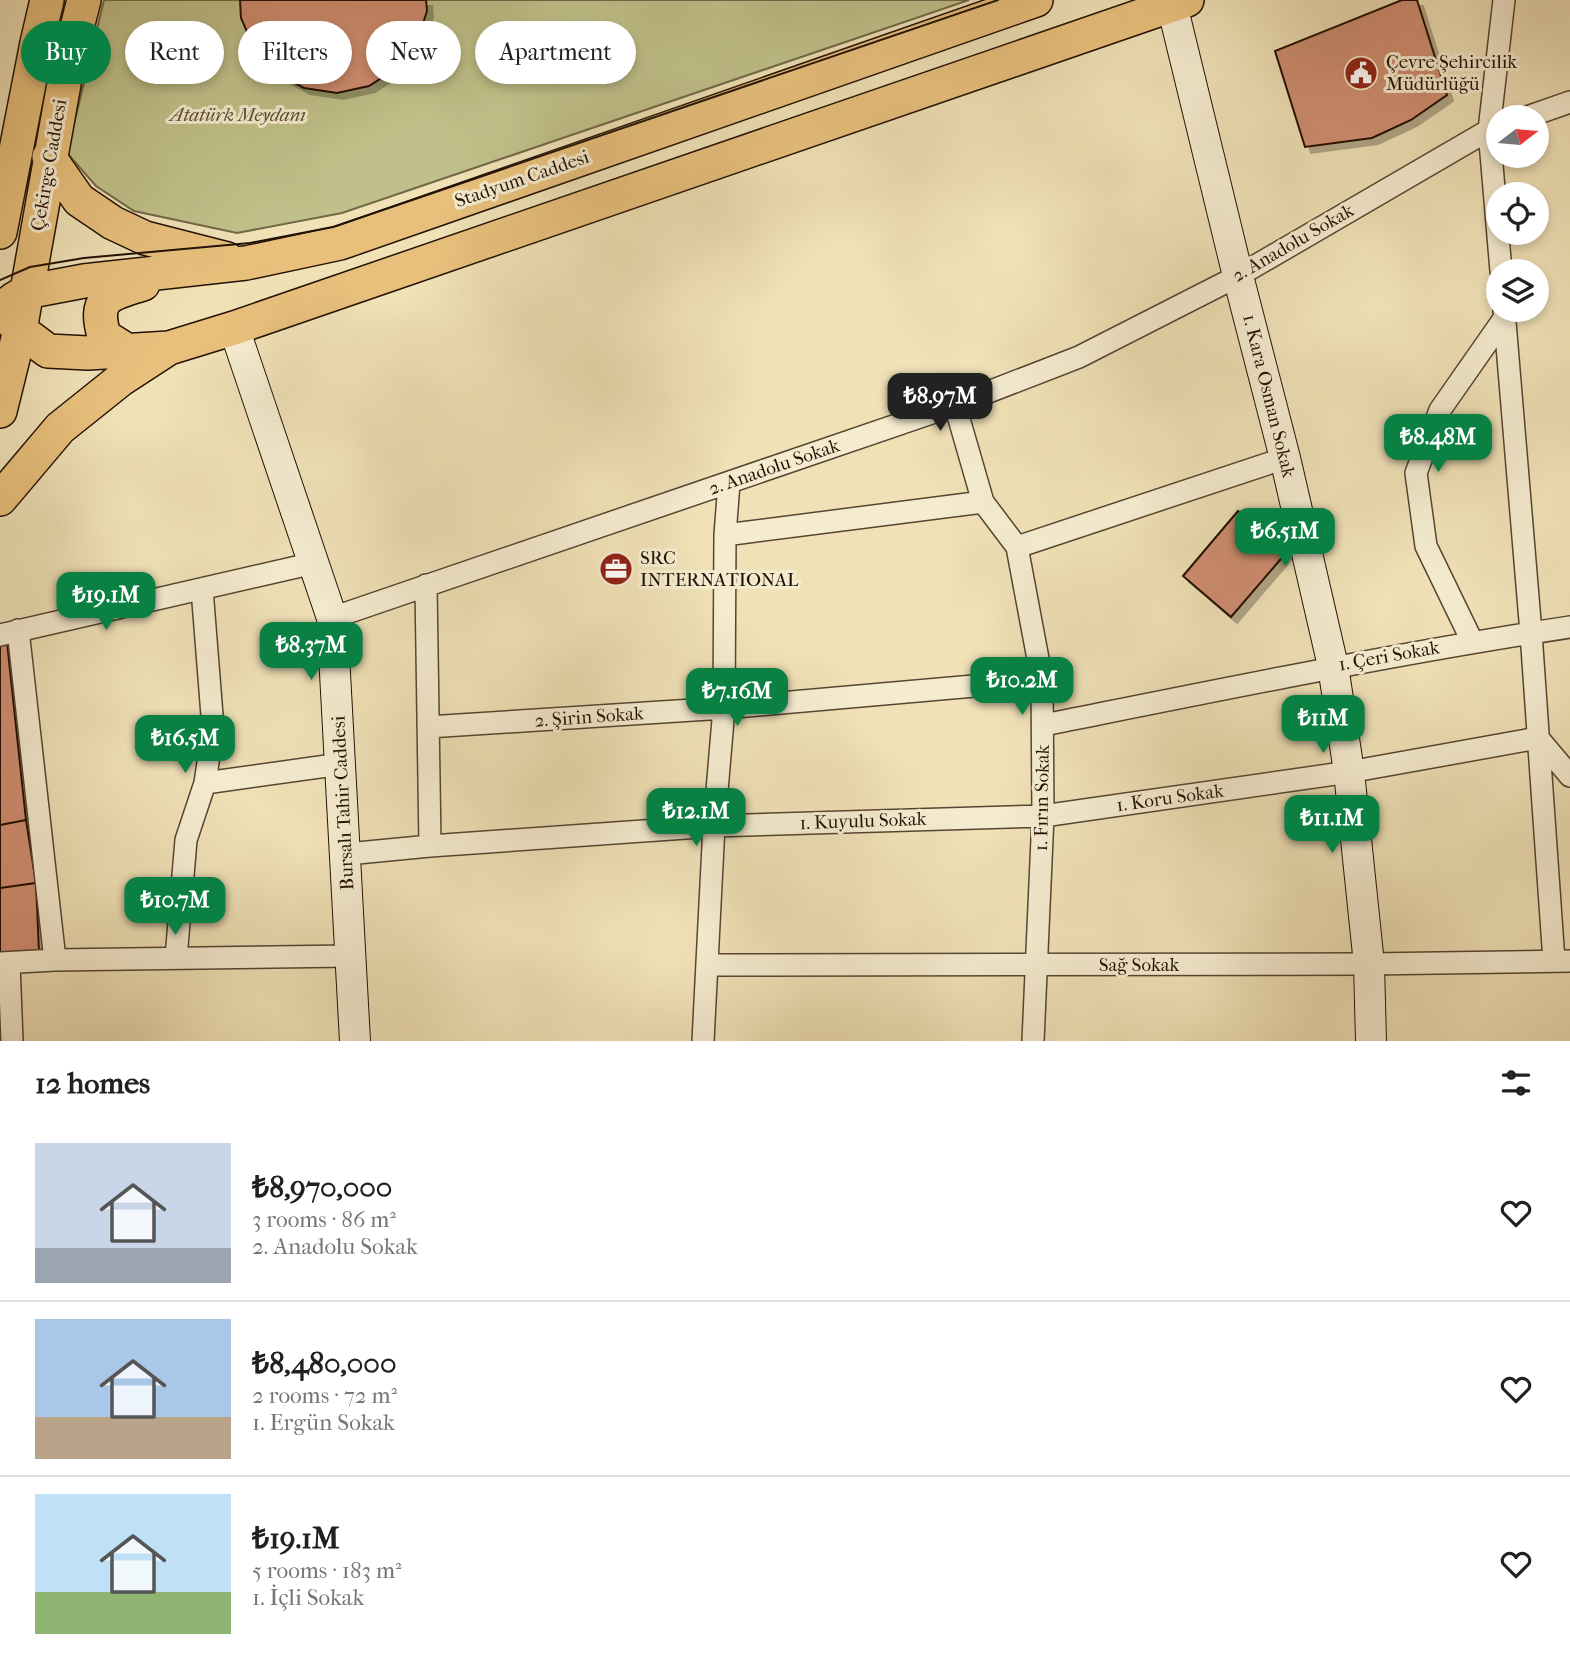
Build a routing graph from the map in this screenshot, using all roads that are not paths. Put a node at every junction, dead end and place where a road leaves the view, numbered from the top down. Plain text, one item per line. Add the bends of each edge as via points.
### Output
1 (47, 0) edge
2 (84, 0) edge
3 (1036, 0) edge
4 (1504, 0) edge
5 (1179, 3) edge
6 (1570, 103) edge
7 (1495, 105) edge
8 (1549, 110) edge
9 (1486, 133) edge
10 (50, 157) junction
11 (1495, 168) edge
12 (0, 232) edge
13 (1500, 259) edge
14 (246, 263) junction
15 (189, 270) junction
16 (1238, 276) junction
17 (10, 310) edge
18 (1498, 322) edge
19 (1505, 322) edge
20 (234, 328) junction
21 (169, 348) junction
22 (128, 351) junction
23 (955, 405) junction
24 (0, 411) edge
25 (1286, 458) junction
26 (729, 482) junction
27 (0, 499) edge
28 (983, 502) junction
29 (725, 535) junction
30 (1017, 547) junction
31 (314, 563) junction
32 (426, 585) junction
33 (202, 589) junction
34 (332, 618) junction
35 (1570, 627) edge
36 (9, 632) edge
37 (1531, 633) junction
38 (1472, 641) junction
39 (1333, 666) junction
40 (1042, 680) junction
41 (724, 708) junction
42 (1044, 725) junction
43 (428, 727) junction
44 (1538, 738) junction
45 (341, 764) junction
46 (1349, 772) junction
47 (1570, 776) edge
48 (205, 783) junction
49 (1044, 816) junction
50 (714, 826) junction
51 (430, 846) junction
52 (347, 854) junction
53 (350, 956) junction
54 (176, 958) junction
55 (55, 960) junction
56 (1562, 961) edge
57 (5, 963) edge
58 (1369, 964) junction
59 (708, 965) junction
60 (1036, 966) junction
61 (12, 1041) edge
62 (355, 1041) edge
63 (703, 1041) edge
64 (1033, 1041) edge
65 (1371, 1041) edge

1 - 12 main road, Çekirge Caddesi
2 - 10 main road, Çekirge Caddesi
3 - 14 main road, Stadyum Caddesi via 340,243
4 - 7 street
5 - 16 street, 1. Kara Osman Sokak
5 - 20 main road
6 - 8 street
9 - 16 street, 2. Anadolu Sokak
10 - 14 main road via 79,200 113,223 145,238
10 - 17 main road, Çekirge Caddesi
11 - 13 street
14 - 15 main road, Stadyum Caddesi
15 - 17 main road, Stadyum Caddesi via 84,281
15 - 22 main road via 106,299 99,315 104,336
16 - 23 street, 2. Anadolu Sokak via 1079,357
16 - 25 street, 1. Kara Osman Sokak
17 - 22 main road via 48,351
17 - 24 main road, Çekirge Caddesi
18 - 38 street via 1440,410 1416,473 1426,546
19 - 37 street
20 - 21 main road
20 - 31 street, Bursalı Tahir Caddesi
21 - 22 main road
21 - 27 main road via 61,428
23 - 26 street, 2. Anadolu Sokak
23 - 28 street, 1. Fırın Sokak
25 - 30 street
25 - 39 street, 1. Kara Osman Sokak
26 - 29 street
26 - 32 street, 2. Anadolu Sokak
28 - 29 street
28 - 30 street, 1. Fırın Sokak
29 - 41 street
30 - 40 street, 1. Fırın Sokak
31 - 33 street
31 - 34 street, Bursalı Tahir Caddesi
32 - 34 street, 2. Anadolu Sokak
32 - 43 street
33 - 36 street
33 - 48 street via 213,727
34 - 45 street, Bursalı Tahir Caddesi
35 - 37 street, 1. Çeri Sokak
36 - 55 street
37 - 38 street, 1. Çeri Sokak
37 - 44 street
38 - 39 street, 1. Çeri Sokak
39 - 42 street, 1. Çeri Sokak
39 - 46 street, 1. Kara Osman Sokak
40 - 41 street, 2. Şirin Sokak
40 - 42 street, 1. Fırın Sokak
41 - 43 street, 2. Şirin Sokak
41 - 50 street
42 - 49 street, 1. Fırın Sokak
43 - 51 street
44 - 46 street, 1. Koru Sokak
44 - 47 street
44 - 56 street
45 - 48 street
45 - 52 street, Bursalı Tahir Caddesi
46 - 49 street, 1. Koru Sokak
46 - 58 street, 1. Kara Osman Sokak
48 - 54 street via 186,840
49 - 50 street, 1. Kuyulu Sokak
49 - 60 street, 1. Fırın Sokak
50 - 51 street, 1. Kuyulu Sokak
50 - 59 street
51 - 52 street, 1. Kuyulu Sokak
52 - 53 street, Bursalı Tahir Caddesi
53 - 54 street
53 - 62 street, Bursalı Tahir Caddesi
54 - 55 street
55 - 57 street
56 - 58 street, Sağ Sokak
57 - 61 street
58 - 60 street, Sağ Sokak
58 - 65 street, 1. Kara Osman Sokak
59 - 60 street, Sağ Sokak
59 - 63 street
60 - 64 street, 1. Fırın Sokak

